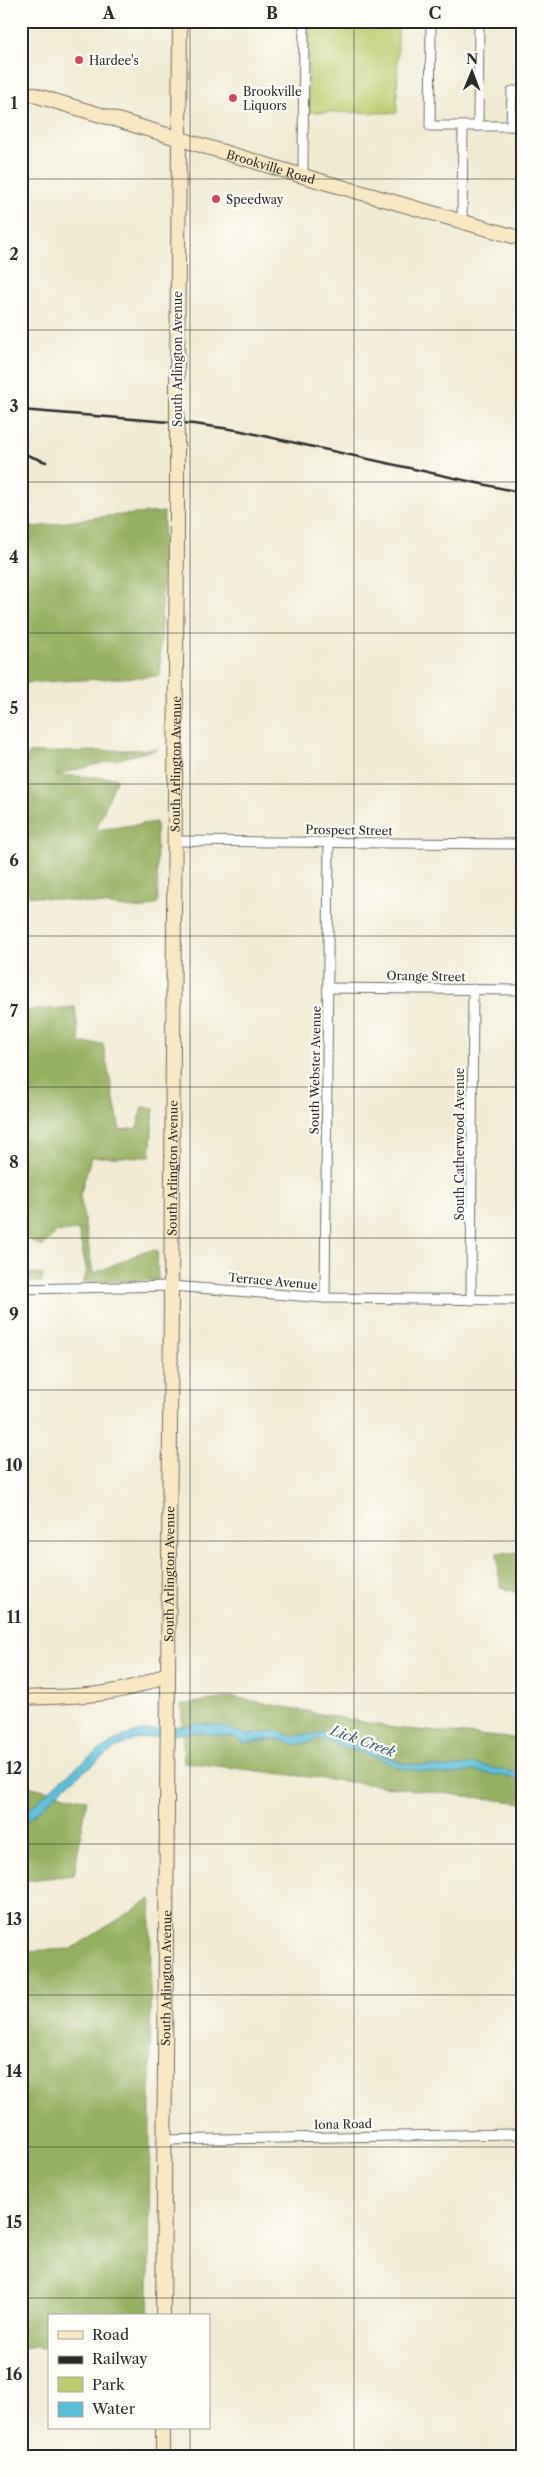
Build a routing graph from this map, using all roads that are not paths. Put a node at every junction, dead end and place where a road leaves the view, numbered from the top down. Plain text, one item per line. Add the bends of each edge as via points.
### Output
1 (180, 21) edge
2 (304, 21) edge
3 (431, 21) edge
4 (479, 21) edge
5 (21, 91) edge
6 (523, 91) edge
7 (463, 126) junction
8 (478, 126) junction
9 (511, 126) junction
10 (523, 126) edge
11 (179, 138) junction
12 (303, 176) junction
13 (462, 221) junction
14 (523, 239) edge
15 (175, 841) junction
16 (329, 843) junction
17 (523, 844) edge
18 (328, 988) junction
19 (473, 989) junction
20 (523, 990) edge
21 (171, 1286) junction
22 (21, 1289) edge
23 (325, 1298) junction
24 (471, 1300) junction
25 (523, 1300) edge
26 (168, 1672) junction
27 (21, 1698) edge
28 (523, 2134) edge
29 (164, 2140) junction
30 (164, 2314) edge
31 (163, 2430) edge
32 (163, 2456) edge

1 - 11 main road, South Arlington Avenue
2 - 12 street
3 - 7 street via 430,126
4 - 8 street
5 - 11 main road, Brookville Road
6 - 9 street via 512,91
7 - 8 street
7 - 13 street
8 - 9 street
9 - 10 street
11 - 12 main road, Brookville Road
11 - 15 main road, South Arlington Avenue, bridge
12 - 13 main road, Brookville Road
13 - 14 main road, Brookville Road
15 - 16 street, Prospect Street
15 - 21 main road, South Arlington Avenue
16 - 17 street, Prospect Street
16 - 18 street, South Webster Avenue
18 - 19 street, Orange Street
18 - 23 street, South Webster Avenue
19 - 20 street, Orange Street
19 - 24 street, South Catherwood Avenue
21 - 22 street, Terrace Avenue
21 - 23 street, Terrace Avenue
21 - 26 main road, South Arlington Avenue
23 - 24 street, Terrace Avenue
24 - 25 street, Terrace Avenue
26 - 27 main road via 146,1683 112,1693
26 - 29 main road, South Arlington Avenue
28 - 29 street, Iona Road
29 - 30 main road, South Arlington Avenue
31 - 32 main road

